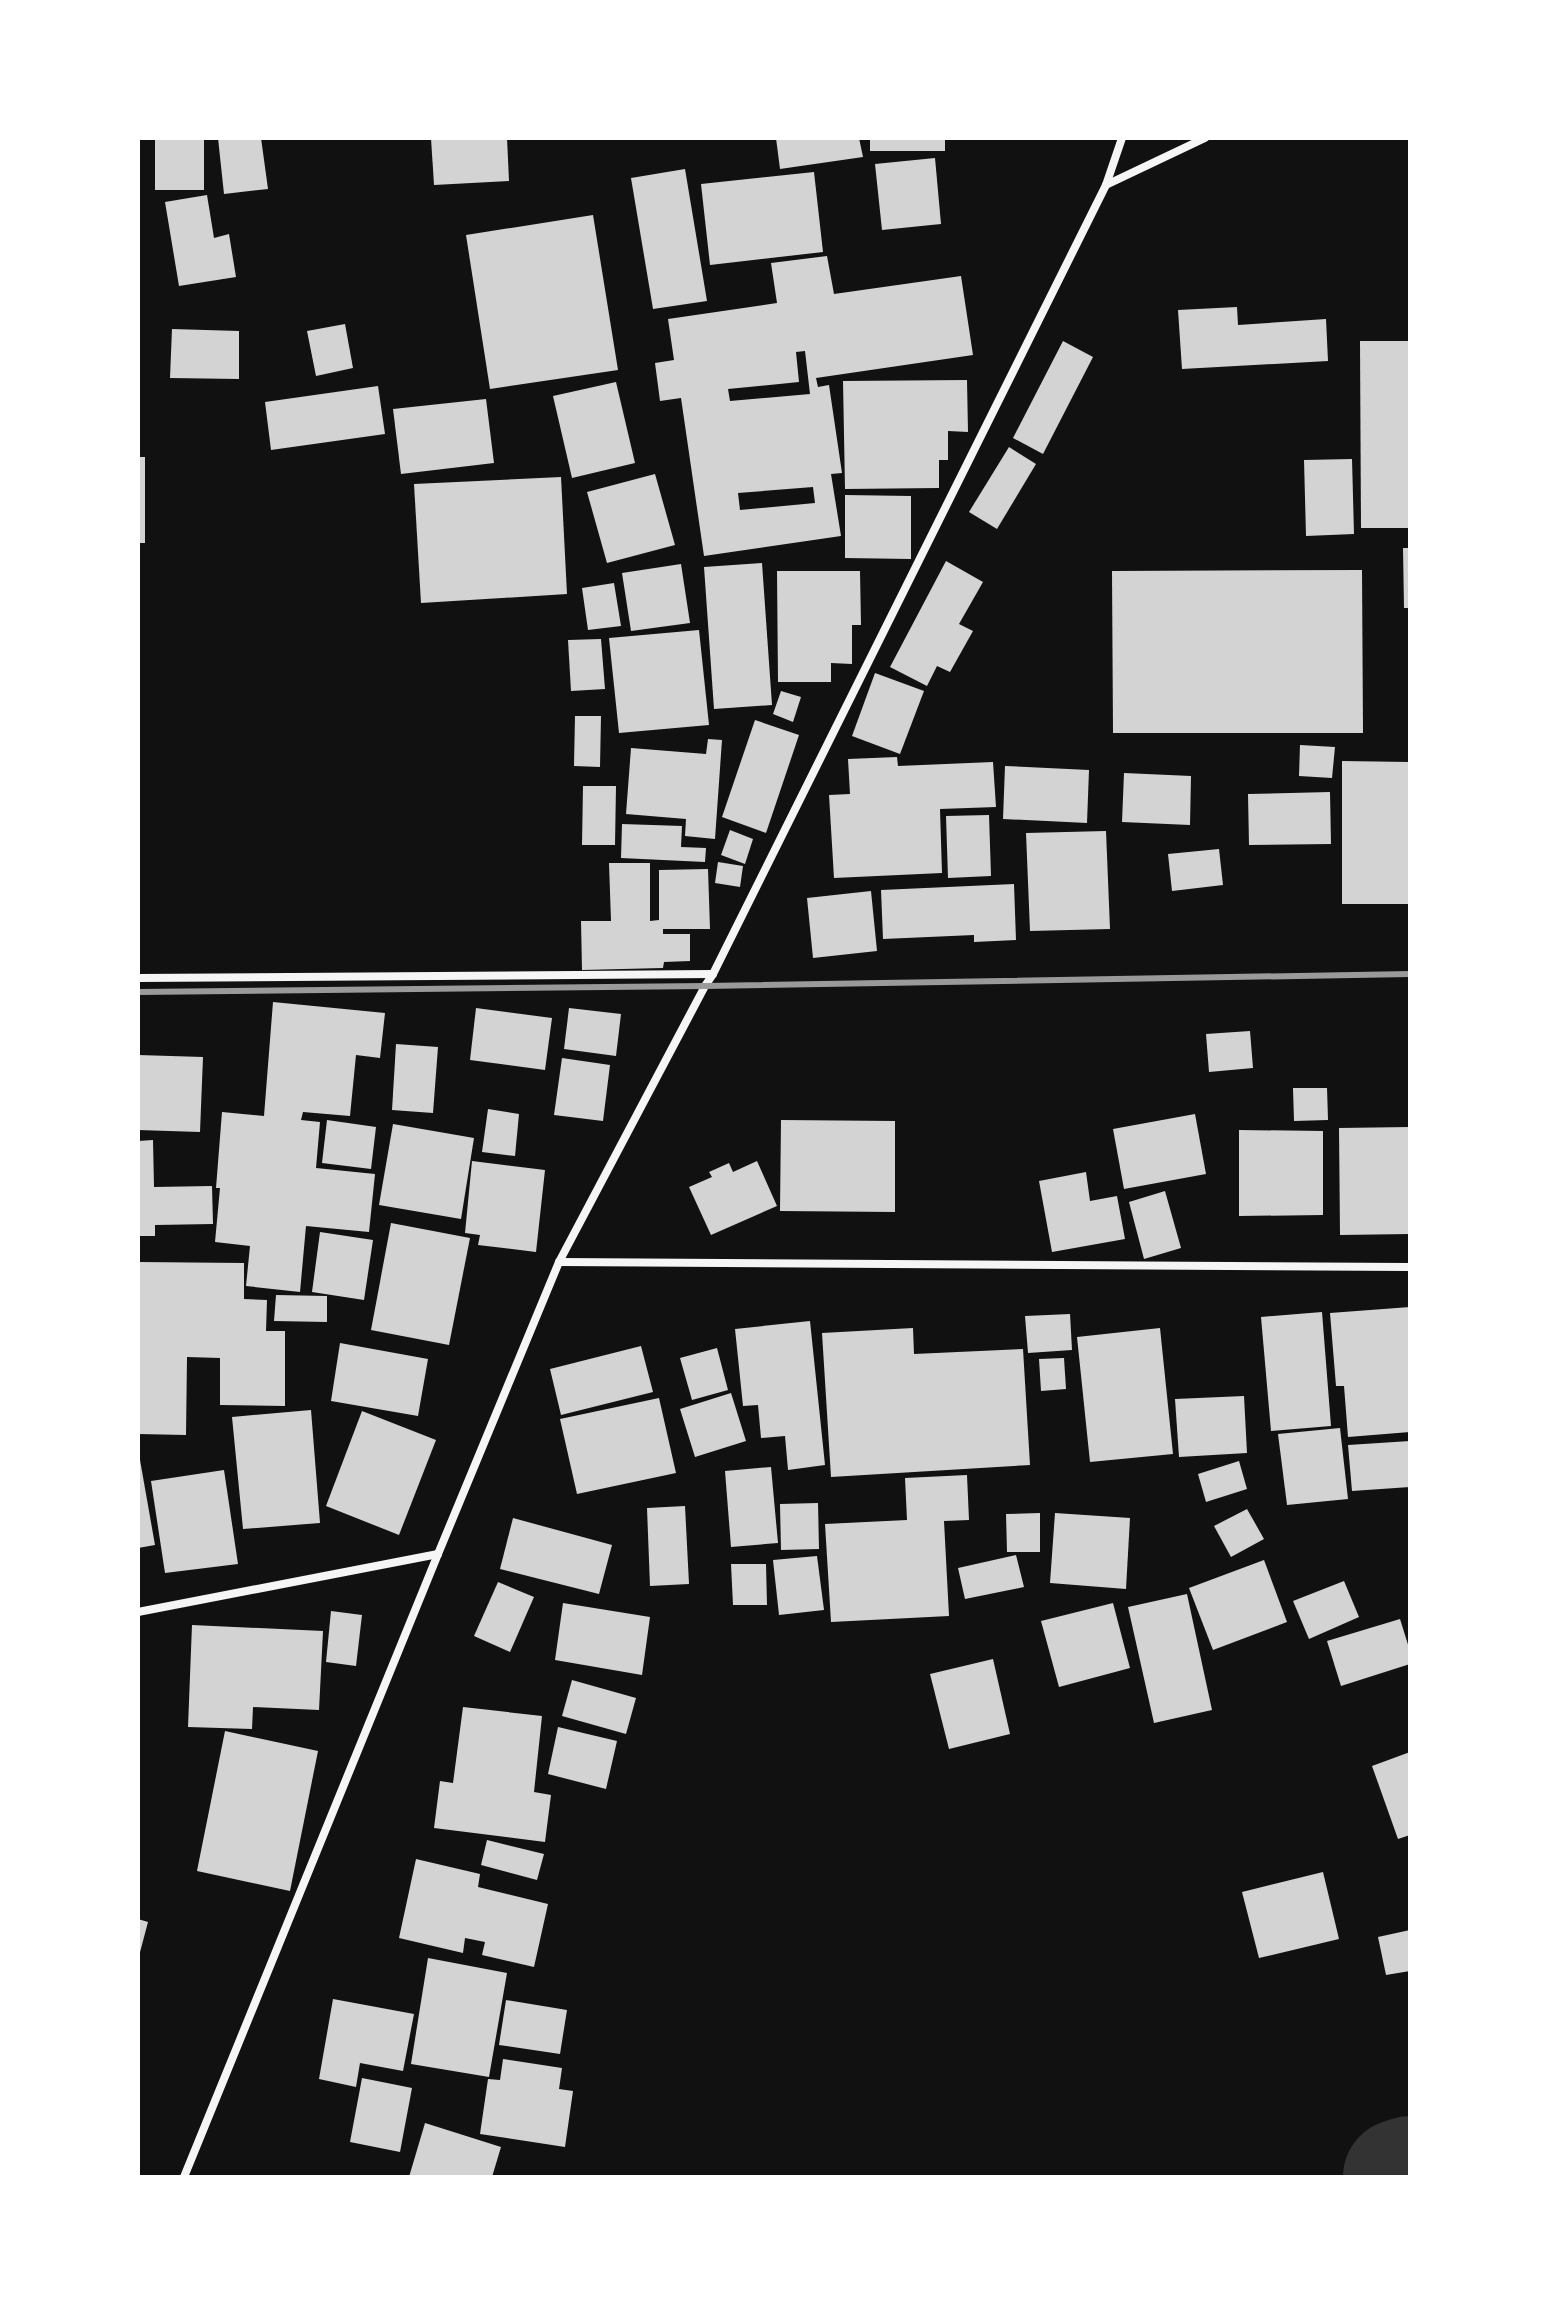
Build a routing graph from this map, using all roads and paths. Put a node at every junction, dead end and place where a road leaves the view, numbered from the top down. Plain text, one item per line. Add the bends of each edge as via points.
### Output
1 (1122, 138) edge
2 (1205, 138) edge
3 (1106, 185) junction
4 (713, 974) junction
5 (138, 978) edge
6 (559, 1262) junction
7 (1410, 1267) edge
8 (438, 1554) junction
9 (138, 1612) edge
10 (184, 2177) edge

1 - 3 street
2 - 3 street
3 - 4 street
4 - 5 street
4 - 6 street
6 - 7 street
6 - 8 street
8 - 9 street
8 - 10 street

